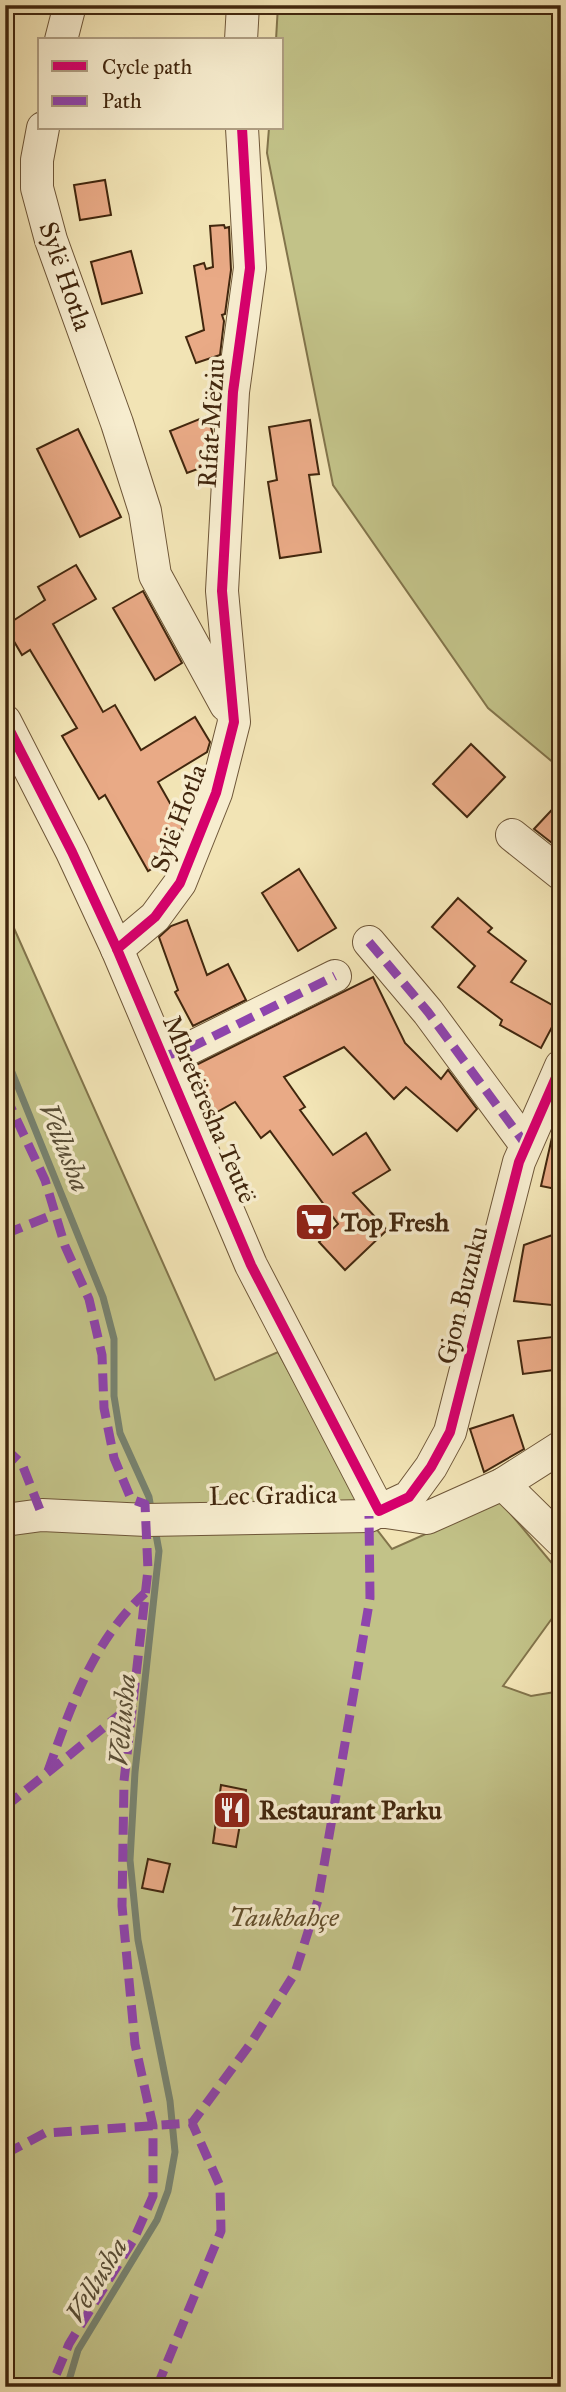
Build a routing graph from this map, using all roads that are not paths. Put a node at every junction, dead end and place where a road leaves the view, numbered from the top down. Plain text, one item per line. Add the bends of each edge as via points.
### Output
1 (71, 5) edge
2 (243, 5) edge
3 (62, 38) edge
4 (241, 38) edge
5 (43, 130) edge
6 (242, 130) edge
7 (5, 722) edge
8 (234, 722) junction
9 (512, 835) dead end
10 (561, 874) edge
11 (369, 942) dead end
12 (117, 949) junction
13 (335, 976) dead end
14 (163, 1056) junction
15 (561, 1066) edge
16 (526, 1145) junction
17 (561, 1447) edge
18 (503, 1484) junction
19 (379, 1511) junction
20 (5, 1520) edge
21 (561, 1541) edge

1 - 3 street
2 - 4 street
5 - 8 street, Sylë Hotla via 37,188 145,511 155,575
6 - 8 street, Rifat Mëziu via 250,268 233,392 222,591
7 - 12 street, Mbretëresha Teutë
8 - 12 street, Sylë Hotla via 216,793 180,883 155,917
9 - 10 street
11 - 16 street
12 - 14 street, Mbretëresha Teutë
13 - 14 street via 184,1051
14 - 19 street, Mbretëresha Teutë via 251,1265
15 - 16 street, Gjon Buzuku
16 - 19 street, Gjon Buzuku via 450,1432 409,1496
17 - 18 street, Lec Gradica
18 - 19 street, Lec Gradica via 427,1518
18 - 21 street
19 - 20 street, Lec Gradica via 369,1516 130,1519 41,1515

